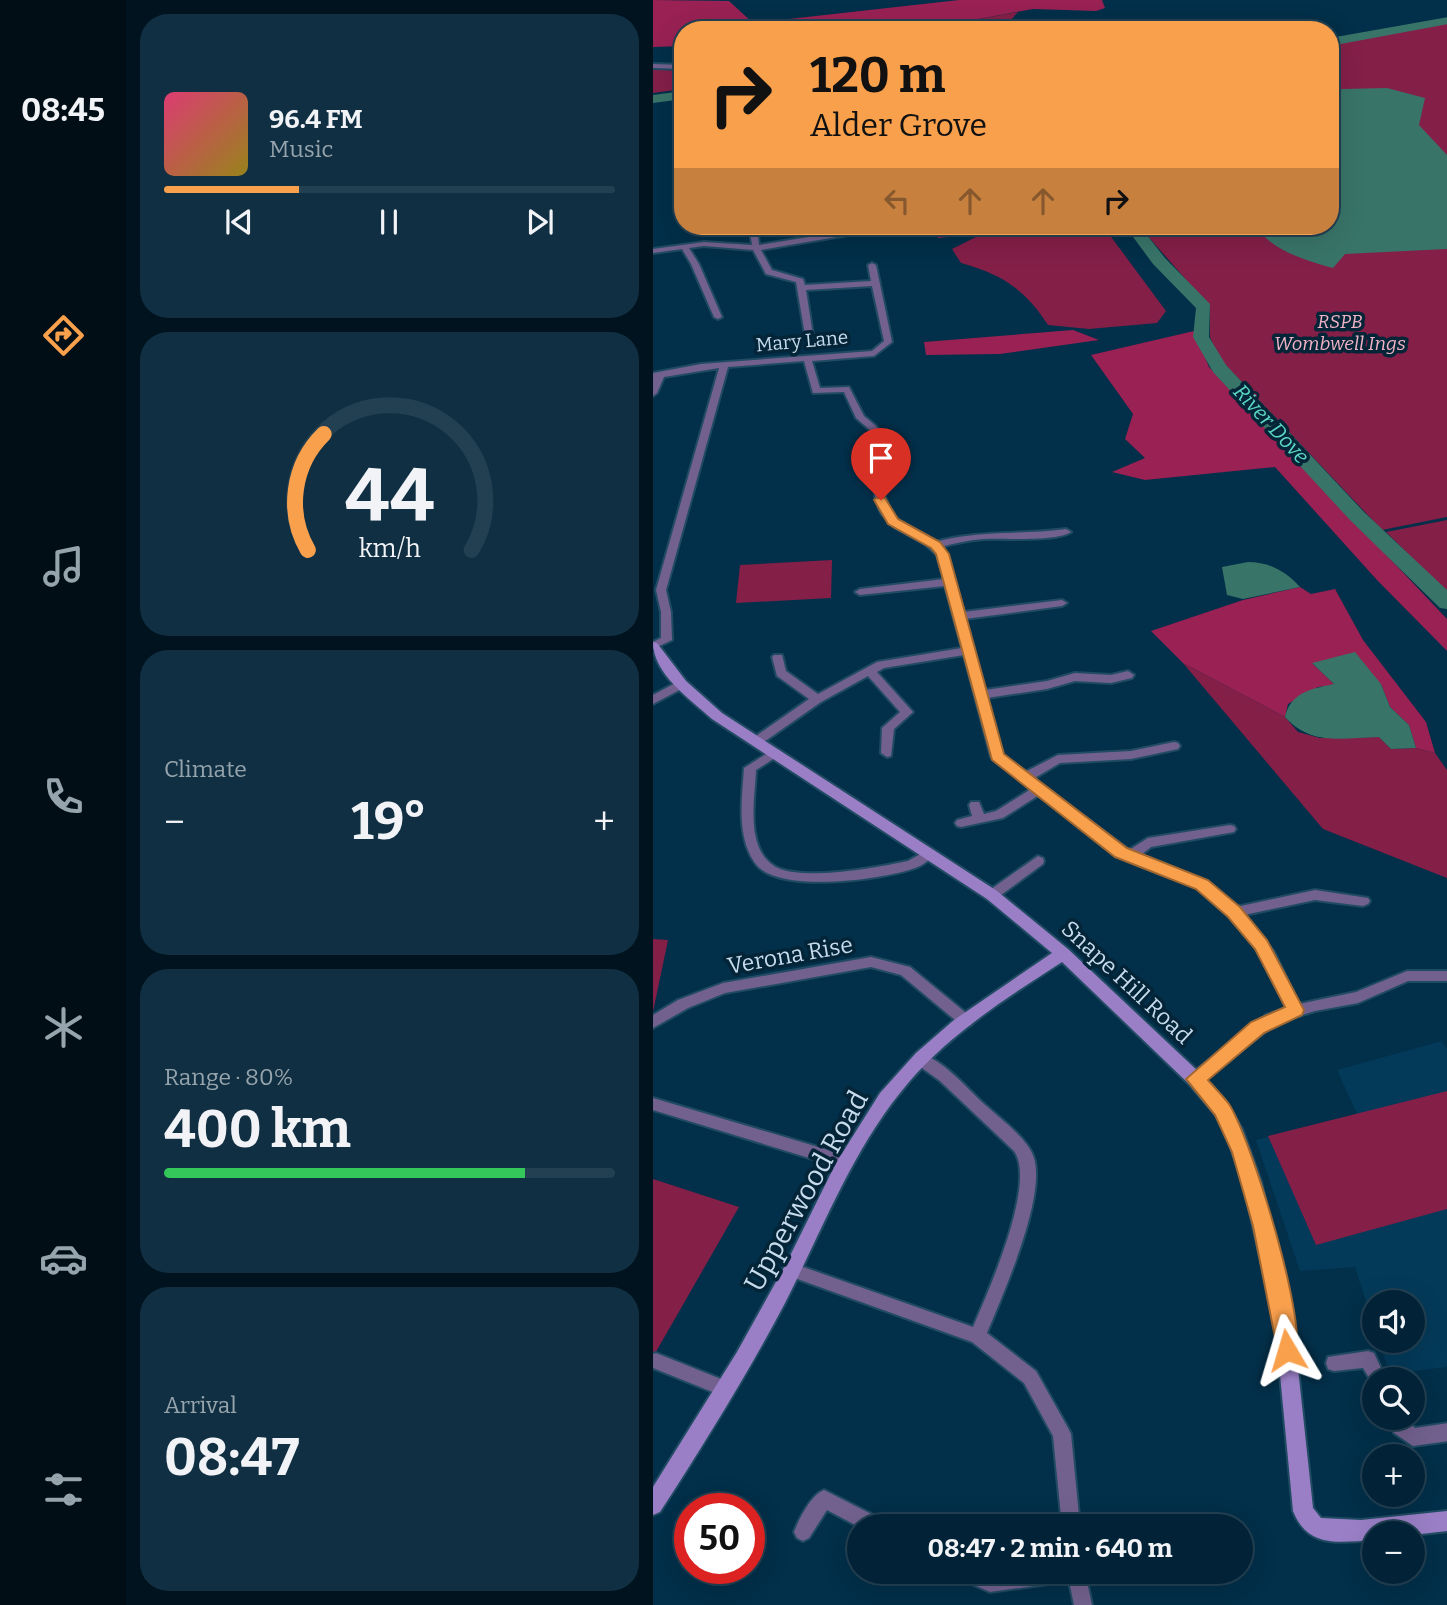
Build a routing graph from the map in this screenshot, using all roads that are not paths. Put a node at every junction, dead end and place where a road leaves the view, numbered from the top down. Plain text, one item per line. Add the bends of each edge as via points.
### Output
1 (653, 66) edge
2 (674, 67) edge
3 (754, 235) edge
4 (815, 235) edge
5 (684, 246) junction
6 (756, 248) junction
7 (653, 251) edge
8 (872, 265) dead end
9 (876, 283) junction
10 (802, 288) junction
11 (718, 317) dead end
12 (809, 335) dead end
13 (882, 348) joint
14 (807, 358) junction
15 (724, 366) junction
16 (656, 376) edge
17 (653, 393) edge
18 (1067, 532) dead end
19 (935, 545) junction
20 (949, 582) junction
21 (860, 592) dead end
22 (1062, 603) dead end
23 (960, 616) junction
24 (653, 646) edge
25 (967, 652) junction
26 (778, 657) dead end
27 (869, 670) junction
28 (1128, 675) dead end
29 (681, 684) junction
30 (979, 695) junction
31 (817, 699) junction
32 (653, 700) edge
33 (757, 741) junction
34 (1174, 746) dead end
35 (774, 753) junction
36 (887, 753) dead end
37 (1025, 778) junction
38 (1040, 789) junction
39 (975, 805) dead end
40 (979, 819) junction
41 (961, 823) dead end
42 (1230, 829) dead end
43 (929, 854) junction
44 (1130, 856) junction
45 (1038, 861) dead end
46 (992, 895) junction
47 (1363, 901) dead end
48 (1234, 912) junction
49 (1063, 953) junction
50 (1447, 976) edge
51 (1295, 1010) junction
52 (966, 1021) junction
53 (653, 1022) edge
54 (920, 1059) junction
55 (1195, 1079) junction
56 (653, 1104) edge
57 (845, 1162) junction
58 (792, 1270) junction
59 (977, 1336) junction
60 (656, 1361) dead end
61 (1334, 1363) dead end
62 (1372, 1367) edge
63 (725, 1389) junction
64 (1404, 1430) edge
65 (1447, 1432) edge
66 (653, 1505) edge
67 (853, 1514) edge
68 (1070, 1514) edge
69 (1447, 1521) edge
70 (803, 1532) dead end
71 (1078, 1584) edge
72 (1082, 1605) edge

1 - 2 street
3 - 6 street
4 - 6 street
5 - 6 street
5 - 7 street
5 - 11 street
6 - 10 street via 769,272 792,277
8 - 9 street
9 - 10 street
9 - 13 street via 888,342
10 - 12 street
13 - 14 street, Mary Lane via 875,353
14 - 15 street, Mary Lane
14 - 19 street via 816,391 846,389 861,418 876,429 885,512
15 - 16 street
15 - 24 street via 661,590 667,640
16 - 17 street
18 - 19 street via 1045,536 992,533
19 - 20 street
20 - 21 street via 891,581
20 - 23 street
22 - 23 street
23 - 25 street
24 - 29 main road, Snape Hill Road
25 - 27 street via 881,664
25 - 30 street
26 - 31 street via 781,673
27 - 31 street
27 - 36 street via 907,712 888,728
28 - 30 street via 1111,680 1075,677
29 - 32 street
29 - 33 main road, Snape Hill Road via 717,716
30 - 37 street via 997,757
31 - 33 street
33 - 35 main road, Snape Hill Road
34 - 37 street via 1131,755 1058,759
35 - 43 main road, Snape Hill Road
35 - 43 street via 750,768 752,843 764,864 783,875 837,876 911,865
37 - 38 street
38 - 40 street via 999,815
38 - 44 street
39 - 40 street
40 - 41 street
42 - 44 street via 1148,843
43 - 46 main road, Snape Hill Road
44 - 48 street via 1202,884
45 - 46 street
46 - 49 main road, Snape Hill Road
47 - 48 street via 1315,895
48 - 51 street via 1270,956
49 - 52 main road, Upperwood Road
49 - 55 main road, Snape Hill Road
50 - 51 street via 1407,976 1358,997
51 - 55 street via 1257,1027
52 - 53 street, Verona Rise via 905,971 871,962 723,988
52 - 54 main road, Upperwood Road
54 - 57 main road, Upperwood Road via 867,1122
54 - 59 street via 1019,1146 1027,1160 1027,1187 1006,1270
55 - 69 main road, Snape Hill Road via 1233,1129 1263,1226 1284,1322 1303,1511 1309,1522 1317,1528 1343,1530
56 - 57 street
57 - 58 main road, Upperwood Road
58 - 59 street
58 - 63 main road, Upperwood Road
59 - 68 street via 1030,1377 1061,1434
60 - 63 street
61 - 62 street via 1368,1359
63 - 66 main road, Upperwood Road
64 - 65 street via 1413,1437
67 - 70 street via 824,1499
71 - 72 street

